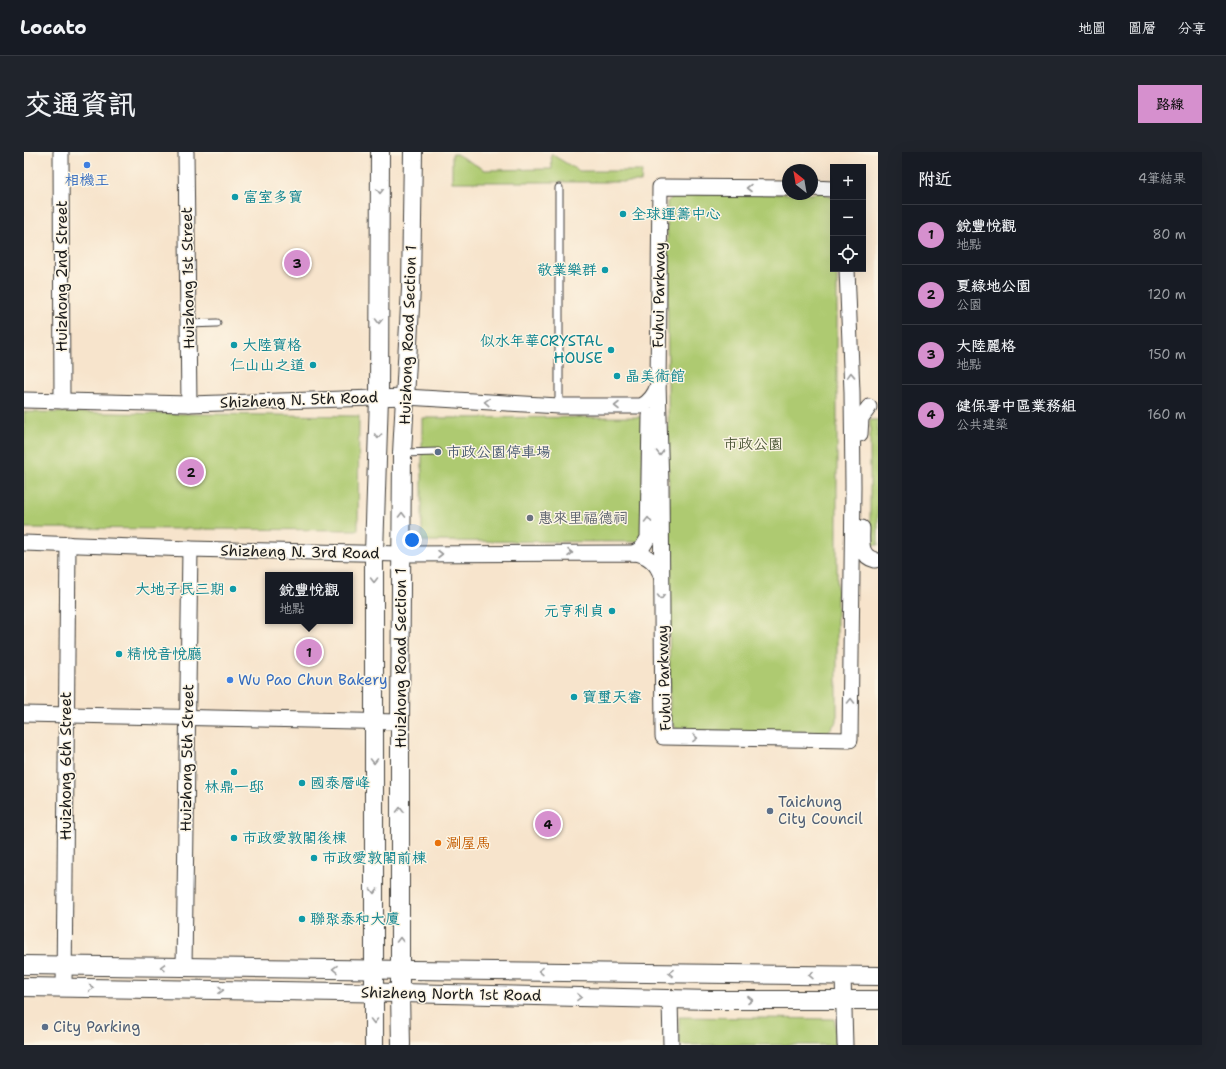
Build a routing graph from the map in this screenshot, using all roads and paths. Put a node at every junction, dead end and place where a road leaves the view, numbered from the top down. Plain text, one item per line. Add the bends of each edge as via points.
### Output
1 (61, 152) edge
2 (186, 152) edge
3 (380, 152) edge
4 (413, 152) edge
5 (559, 188) dead end
6 (782, 188) edge
7 (818, 188) edge
8 (830, 189) edge
9 (848, 272) edge
10 (217, 323) dead end
11 (188, 324) junction
12 (658, 384) junction
13 (852, 392) junction
14 (379, 397) junction
15 (406, 397) junction
16 (24, 400) edge
17 (62, 401) junction
18 (189, 404) junction
19 (559, 406) junction
20 (641, 406) junction
21 (873, 407) edge
22 (438, 452) dead end
23 (402, 453) junction
24 (655, 485) junction
25 (857, 486) junction
26 (24, 543) edge
27 (68, 544) junction
28 (190, 549) junction
29 (374, 553) junction
30 (634, 553) junction
31 (401, 554) junction
32 (876, 560) edge
33 (661, 576) junction
34 (851, 579) junction
35 (24, 714) edge
36 (66, 715) junction
37 (187, 718) junction
38 (373, 722) junction
39 (400, 722) junction
40 (24, 965) edge
41 (64, 965) junction
42 (184, 967) junction
43 (374, 970) junction
44 (400, 970) junction
45 (843, 976) junction
46 (878, 976) edge
47 (24, 987) edge
48 (64, 988) junction
49 (374, 992) junction
50 (400, 993) junction
51 (670, 999) junction
52 (844, 1000) junction
53 (878, 1000) edge
54 (374, 1045) edge
55 (401, 1045) edge
56 (671, 1045) edge
57 (845, 1045) edge

1 - 17 street, Huizhong 2nd Street
2 - 11 street, Huizhong 1st Street
3 -> 14 street, Huizhong Road Section 1
4 - 15 street, Huizhong Road Section 1
5 - 19 lane
6 -> 12 street, Fuhui Parkway via 660,187
7 - 8 street
13 -> 9 street, Fuhui Parkway
10 - 11 lane
11 - 18 street, Huizhong 1st Street
12 - 20 street via 651,398
12 -> 24 street, Fuhui Parkway
13 - 21 street via 859,402
13 - 25 street, Fuhui Parkway
14 - 15 street, Shizheng N. 5th Road
14 - 18 street, Shizheng N. 5th Road
14 -> 29 street, Huizhong Road Section 1
19 -> 15 street, Shizheng N. 5th Road
15 - 23 street, Huizhong Road Section 1
16 - 17 street, Shizheng N. 5th Road
17 - 18 street, Shizheng N. 5th Road
20 -> 19 street, Shizheng N. 5th Road
20 - 24 street via 650,412
21 - 25 street via 863,414 860,421
22 - 23 lane
31 -> 23 street, Huizhong Road Section 1
30 -> 24 street via 642,548 648,538
24 - 33 street, Fuhui Parkway
25 - 32 street via 862,548 867,557
25 - 34 street, Fuhui Parkway
26 - 27 street, Shizheng N. 3rd Road
27 - 28 street, Shizheng N. 3rd Road
27 - 36 street, Huizhong 6th Street
28 - 29 street, Shizheng N. 3rd Road
28 - 37 street, Huizhong 5th Street
29 - 31 street, Shizheng N. 3rd Road
29 -> 38 street, Huizhong Road Section 1
31 -> 30 street, Shizheng N. 3rd Road
30 - 33 street, Shizheng N. 3rd Road via 643,554 659,570
31 - 39 street, Huizhong Road Section 1
32 - 34 street via 861,568
33 -> 34 street, Fuhui Parkway via 663,738 850,740
35 - 36 street
36 - 37 street
36 - 41 street, Huizhong 6th Street
37 - 38 street
37 - 42 street, Huizhong 5th Street
38 - 39 street
38 -> 43 street, Huizhong Road Section 1
44 -> 39 street, Huizhong Road Section 1
40 - 41 street, Shizheng North 1st Road
42 -> 41 street, Shizheng North 1st Road
41 - 48 street, Huizhong 6th Street
43 -> 42 street, Shizheng North 1st Road
43 - 44 street, Shizheng North 1st Road
43 - 49 street, Huizhong Road Section 1
45 -> 44 street, Shizheng North 1st Road
44 - 50 street, Huizhong Road Section 1
45 - 46 street, Shizheng North 1st Road
45 - 52 street
47 - 48 street, Shizheng North 1st Road
48 -> 49 street, Shizheng North 1st Road
49 - 50 street, Shizheng North 1st Road
49 -> 54 street, Huizhong Road Section 1
50 -> 51 street, Shizheng North 1st Road
50 - 55 street, Huizhong Road Section 1
51 -> 52 street, Shizheng North 1st Road
51 - 56 street
52 - 53 street, Shizheng North 1st Road
52 - 57 street

